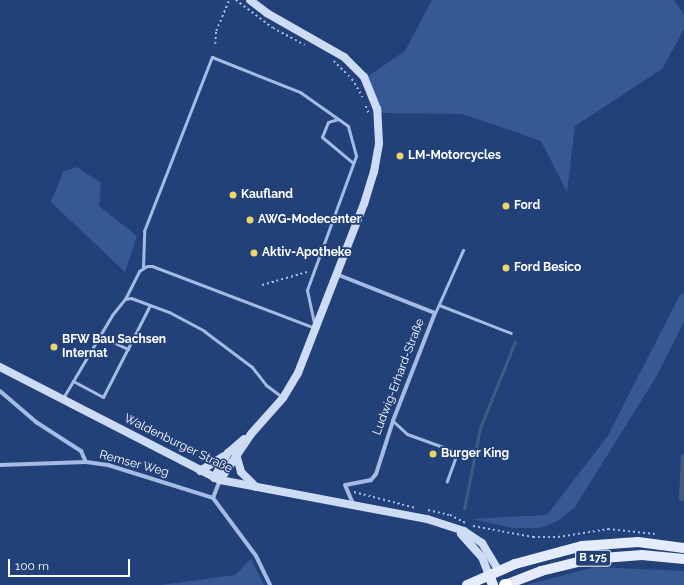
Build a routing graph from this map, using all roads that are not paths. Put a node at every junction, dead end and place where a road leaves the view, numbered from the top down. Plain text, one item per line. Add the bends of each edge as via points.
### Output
1 (250, 0) edge
2 (338, 119) junction
3 (353, 163) junction
4 (463, 250) dead end
5 (143, 267) junction
6 (336, 274) junction
7 (125, 299) junction
8 (150, 304) junction
9 (439, 305) junction
10 (435, 313) junction
11 (316, 328) junction
12 (511, 333) dead end
13 (100, 336) junction
14 (128, 349) junction
15 (0, 367) edge
16 (73, 381) junction
17 (0, 391) edge
18 (283, 398) junction
19 (62, 400) junction
20 (393, 421) junction
21 (251, 434) junction
22 (228, 453) junction
23 (236, 454) junction
24 (86, 462) junction
25 (0, 466) edge
26 (200, 471) junction
27 (217, 479) junction
28 (447, 481) dead end
29 (260, 489) junction
30 (213, 498) junction
31 (354, 506) junction
32 (452, 527) junction
33 (684, 548) edge
34 (684, 559) edge
35 (499, 571) junction
36 (491, 580) edge
37 (270, 585) edge
38 (468, 585) edge
39 (505, 585) edge

1 - 6 street via 267,13 344,57 364,77 377,109 379,143 374,172
2 - 3 lane via 348,126 356,156
2 - 3 lane via 328,122 322,137
2 - 5 lane via 300,92 212,57 144,231
3 - 11 lane via 307,290
4 - 9 lane
5 - 7 lane
5 - 11 lane via 152,266
6 - 10 street, Ludwig-Erhard-Straße
6 - 11 street
7 - 8 lane
7 - 13 lane
8 - 14 lane
8 - 18 lane via 204,331 252,367 266,385
9 - 10 lane
9 - 12 lane
10 - 20 street, Ludwig-Erhard-Straße
11 - 18 street via 301,365
13 - 14 lane
13 - 16 lane
14 - 16 lane via 103,397
15 - 19 street, Waldenburger Straße
16 - 19 lane
17 - 24 street via 36,422 81,451
18 - 21 street
19 - 26 street, Waldenburger Straße
20 - 28 lane via 407,434 454,451 456,456
20 - 31 street, Ludwig-Erhard-Straße via 376,474 371,480 345,484
21 - 22 street
21 - 23 street
22 - 26 street
22 - 27 street
23 - 27 street
23 - 29 street via 244,477
24 - 25 street, Remser Weg
24 - 30 street, Remser Weg via 108,465
26 - 27 street, Waldenburger Straße
27 - 29 street, Waldenburger Straße
27 - 30 street
29 - 31 street, Waldenburger Straße
30 - 37 street via 256,556
31 - 32 street, Waldenburger Straße via 426,519
32 - 35 street, Waldenburger Straße via 464,531 482,543
32 - 36 street, Waldenburger Straße via 476,549
33 - 35 main road, B 175 via 638,542 600,543 542,555
34 - 39 main road, B 175 via 642,555 590,559 546,569
35 - 36 main road, B 175
35 - 39 main road, B 175
36 - 38 main road, B 175

